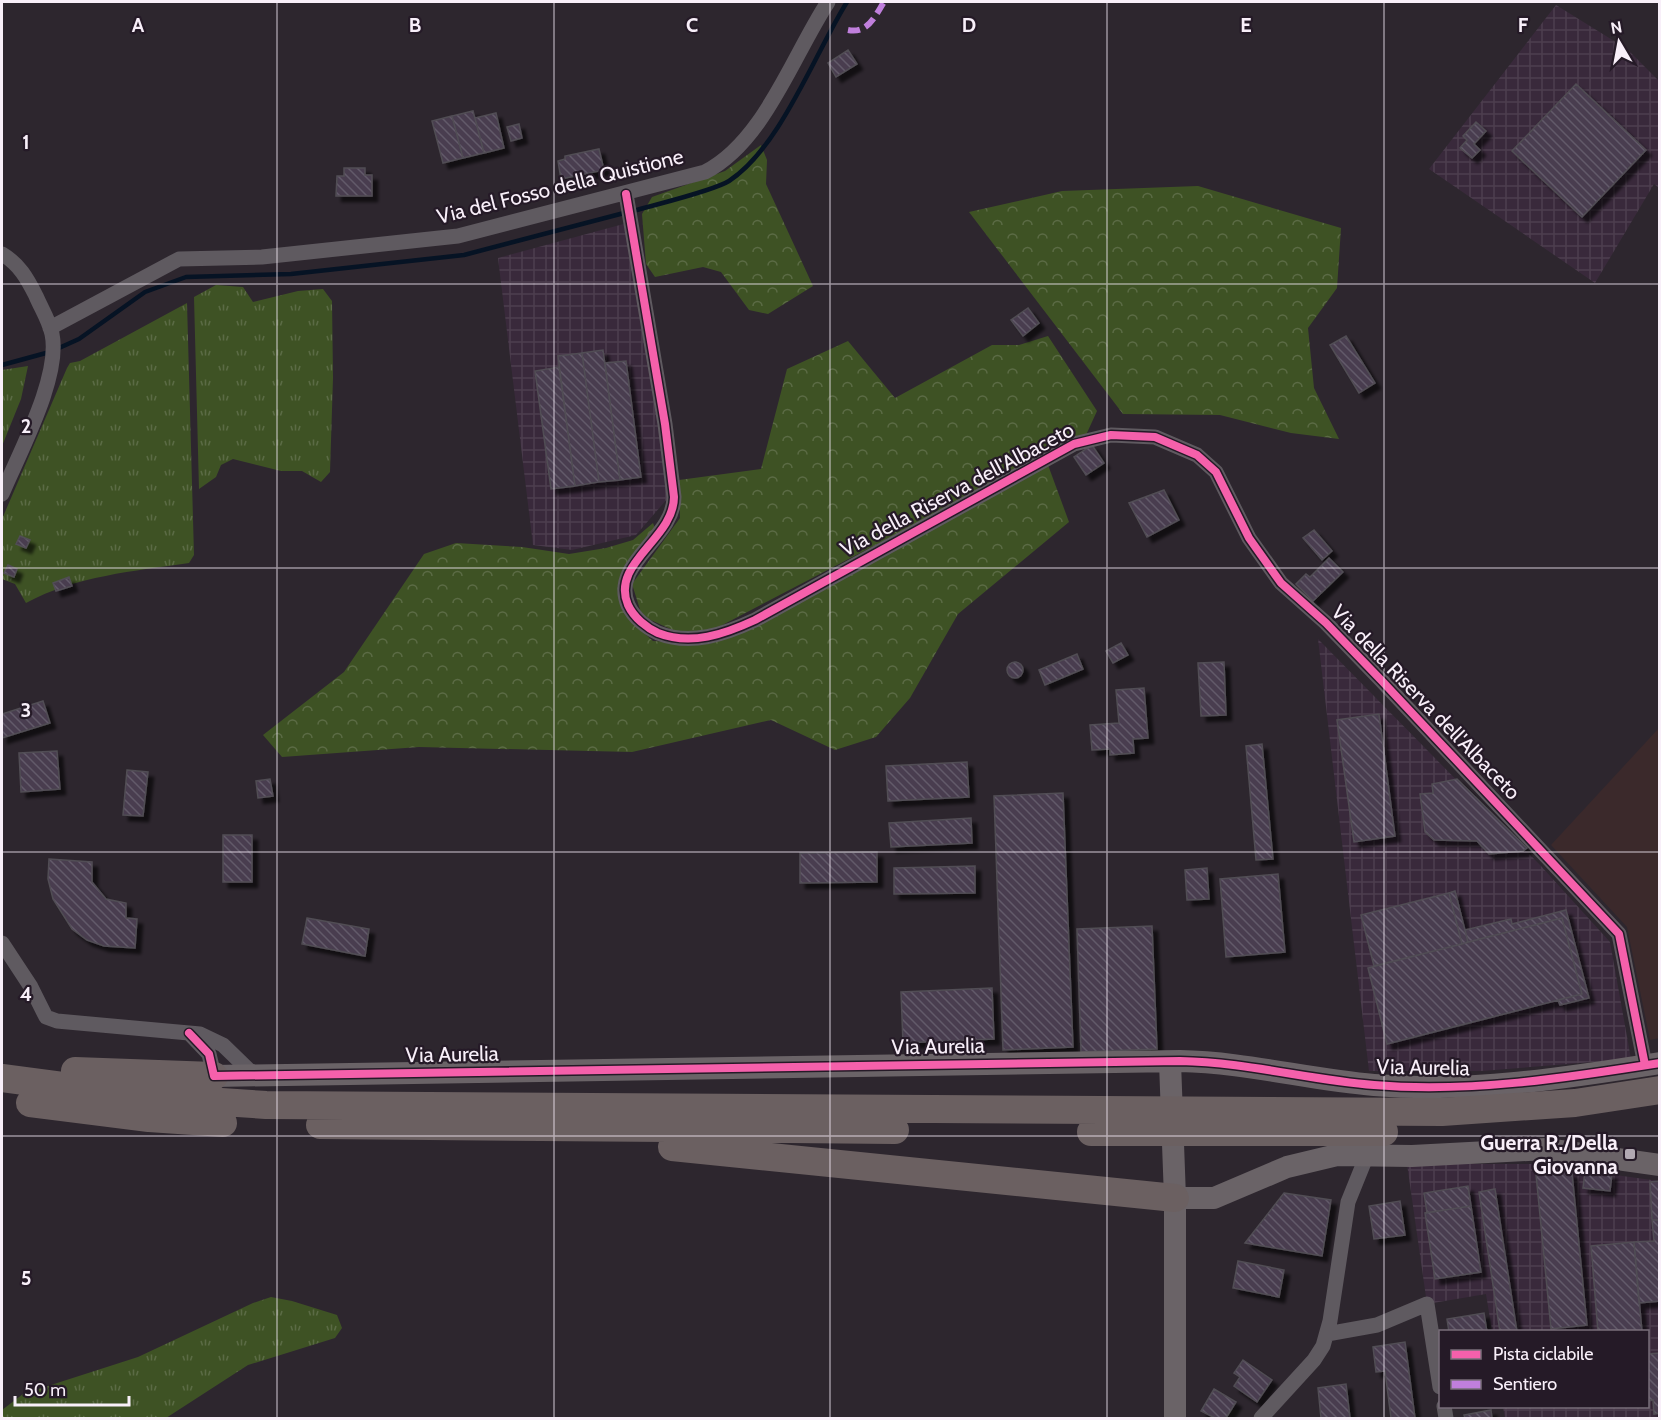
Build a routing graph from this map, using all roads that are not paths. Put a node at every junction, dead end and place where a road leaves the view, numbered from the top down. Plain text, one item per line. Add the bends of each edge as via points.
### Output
1 (828, 2) edge
2 (627, 199) junction
3 (2, 254) edge
4 (51, 333) junction
5 (2, 494) edge
6 (2, 943) edge
7 (189, 1033) junction
8 (1652, 1064) edge
9 (2, 1065) edge
10 (1170, 1071) junction
11 (254, 1075) junction
12 (213, 1076) junction
13 (2, 1078) edge
14 (1659, 1090) edge
15 (2, 1098) edge
16 (1659, 1110) edge
17 (501, 1127) junction
18 (1367, 1155) junction
19 (1659, 1165) edge
20 (1175, 1198) junction
21 (1327, 1334) junction
22 (1439, 1381) edge
23 (1175, 1419) edge
24 (1262, 1419) edge

1 - 2 street, Via del Fosso della Quistione via 762,115 734,150 705,172
2 - 4 street, Via del Fosso della Quistione via 434,239 262,257 184,258 164,265
2 - 8 street, Via della Riserva dell'Albaceto via 674,497 674,510 667,525 640,557 625,584 628,605 646,626 669,637 682,638 729,632 1074,444 1118,434 1174,443 1197,455 1215,472 1249,538 1281,583 1326,623 1619,934
3 - 4 street via 28,279
4 - 5 street via 53,358 48,384
6 - 7 street via 45,1017
7 - 11 street via 214,1040
7 - 12 street via 209,1054
8 - 10 street, Via Aurelia via 1508,1083 1417,1087 1313,1078 1202,1062
9 - 12 highway
10 - 11 street, Via Aurelia
10 - 20 street
11 - 12 street, Via Aurelia
13 - 14 highway, Via Aurelia via 162,1099 267,1105 999,1111 1442,1112 1575,1103
15 - 17 highway via 209,1122
16 - 17 highway via 1516,1128 1321,1133
17 - 20 highway via 558,1140 708,1149 972,1180
18 - 19 street via 1546,1149
18 - 20 street via 1320,1157 1214,1198
18 - 21 street via 1348,1202
20 - 23 street
21 - 22 street via 1377,1325 1427,1305
21 - 24 street via 1314,1360

